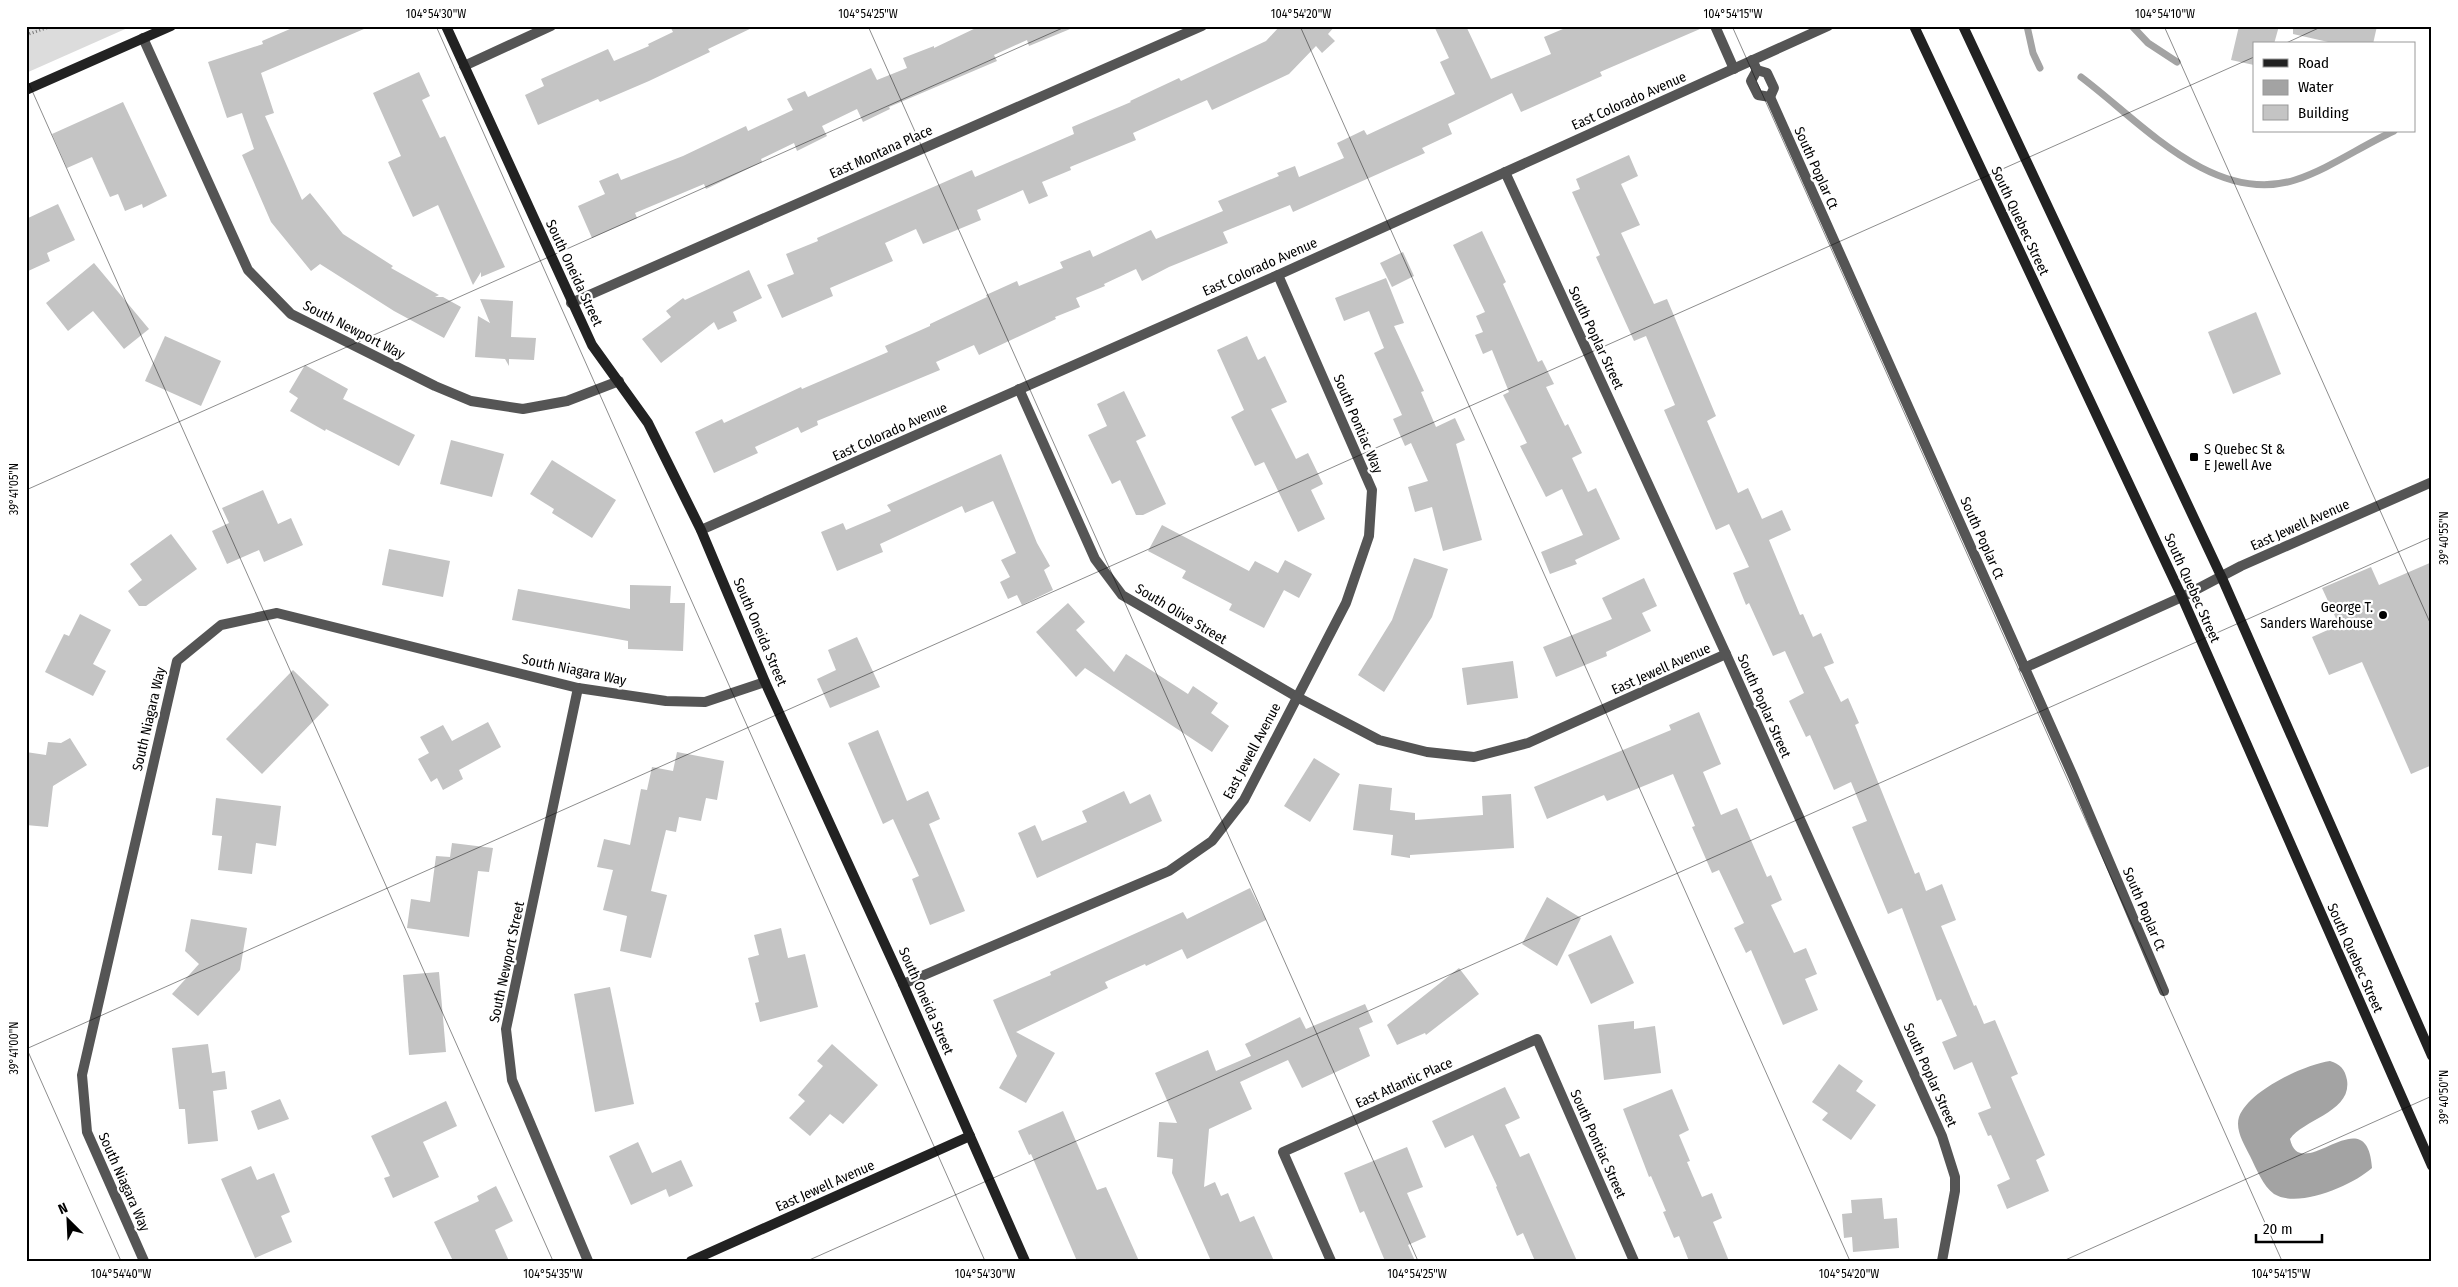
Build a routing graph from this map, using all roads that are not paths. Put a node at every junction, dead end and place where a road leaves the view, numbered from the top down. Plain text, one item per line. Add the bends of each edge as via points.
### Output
1 (170, 26) edge
2 (446, 26) edge
3 (551, 26) edge
4 (1202, 26) edge
5 (1715, 26) edge
6 (1828, 26) edge
7 (1914, 26) edge
8 (1963, 26) edge
9 (143, 38) junction
10 (1752, 60) junction
11 (464, 66) junction
12 (1734, 69) junction
13 (1757, 70) junction
14 (26, 90) edge
15 (1770, 97) junction
16 (1505, 172) junction
17 (1278, 274) junction
18 (571, 303) junction
19 (619, 381) junction
20 (1019, 389) junction
21 (2432, 482) edge
22 (702, 530) junction
23 (2222, 578) junction
24 (2182, 597) junction
25 (1726, 654) junction
26 (2024, 668) junction
27 (765, 682) junction
28 (578, 688) junction
29 (1296, 697) junction
30 (904, 984) junction
31 (2164, 991) dead end
32 (1537, 1039) joint
33 (2432, 1056) edge
34 (970, 1136) junction
35 (2432, 1166) edge
36 (144, 1261) edge
37 (588, 1261) edge
38 (691, 1261) edge
39 (1025, 1261) edge
40 (1331, 1261) edge
41 (1634, 1261) edge
42 (1942, 1261) edge

1 - 9 main road
2 - 11 main road, South Oneida Street
3 - 11 street
4 - 18 street, East Montana Place
5 - 12 street
6 - 10 street, East Colorado Avenue
7 - 24 main road, South Quebec Street
8 - 23 main road
9 - 14 main road
9 - 19 street, South Newport Way via 248,270 291,314 471,401 523,409 567,401
10 - 12 street, East Colorado Avenue
10 - 13 street
11 - 18 main road, South Oneida Street
12 - 16 street, East Colorado Avenue
13 - 15 street via 1767,73 1774,88
13 - 15 street via 1751,81 1758,95
15 - 26 street, South Poplar Ct
16 - 17 street, East Colorado Avenue
16 - 25 street, South Poplar Street
17 - 20 street, East Colorado Avenue
17 - 29 street, South Pontiac Way via 1372,490 1369,536 1346,603
18 - 19 main road, South Oneida Street via 592,345
19 - 22 main road, South Oneida Street via 648,423
20 - 22 street, East Colorado Avenue
20 - 29 street, South Olive Street via 1095,559 1122,595
21 - 23 street, East Jewell Avenue via 2241,566
22 - 27 main road, South Oneida Street
23 - 24 street, East Jewell Avenue
23 - 33 main road
24 - 26 street, East Jewell Avenue
24 - 35 main road, South Quebec Street
25 - 29 street, East Jewell Avenue via 1528,743 1474,758 1427,752 1379,740
25 - 42 street, South Poplar Street via 1951,1159 1955,1191
26 - 31 street, South Poplar Ct
27 - 28 street, South Niagara Way via 705,702 666,701
27 - 30 main road, South Oneida Street
28 - 36 street, South Niagara Way via 277,613 221,625 177,661 82,1075 87,1132
28 - 37 street, South Newport Street via 506,1029 512,1080
29 - 30 street, East Jewell Avenue via 1244,800 1212,841 1169,871
30 - 34 main road, South Oneida Street
32 - 40 street, East Atlantic Place via 1283,1152
32 - 41 street, South Pontiac Street
34 - 38 main road, East Jewell Avenue
34 - 39 main road, South Oneida Street

